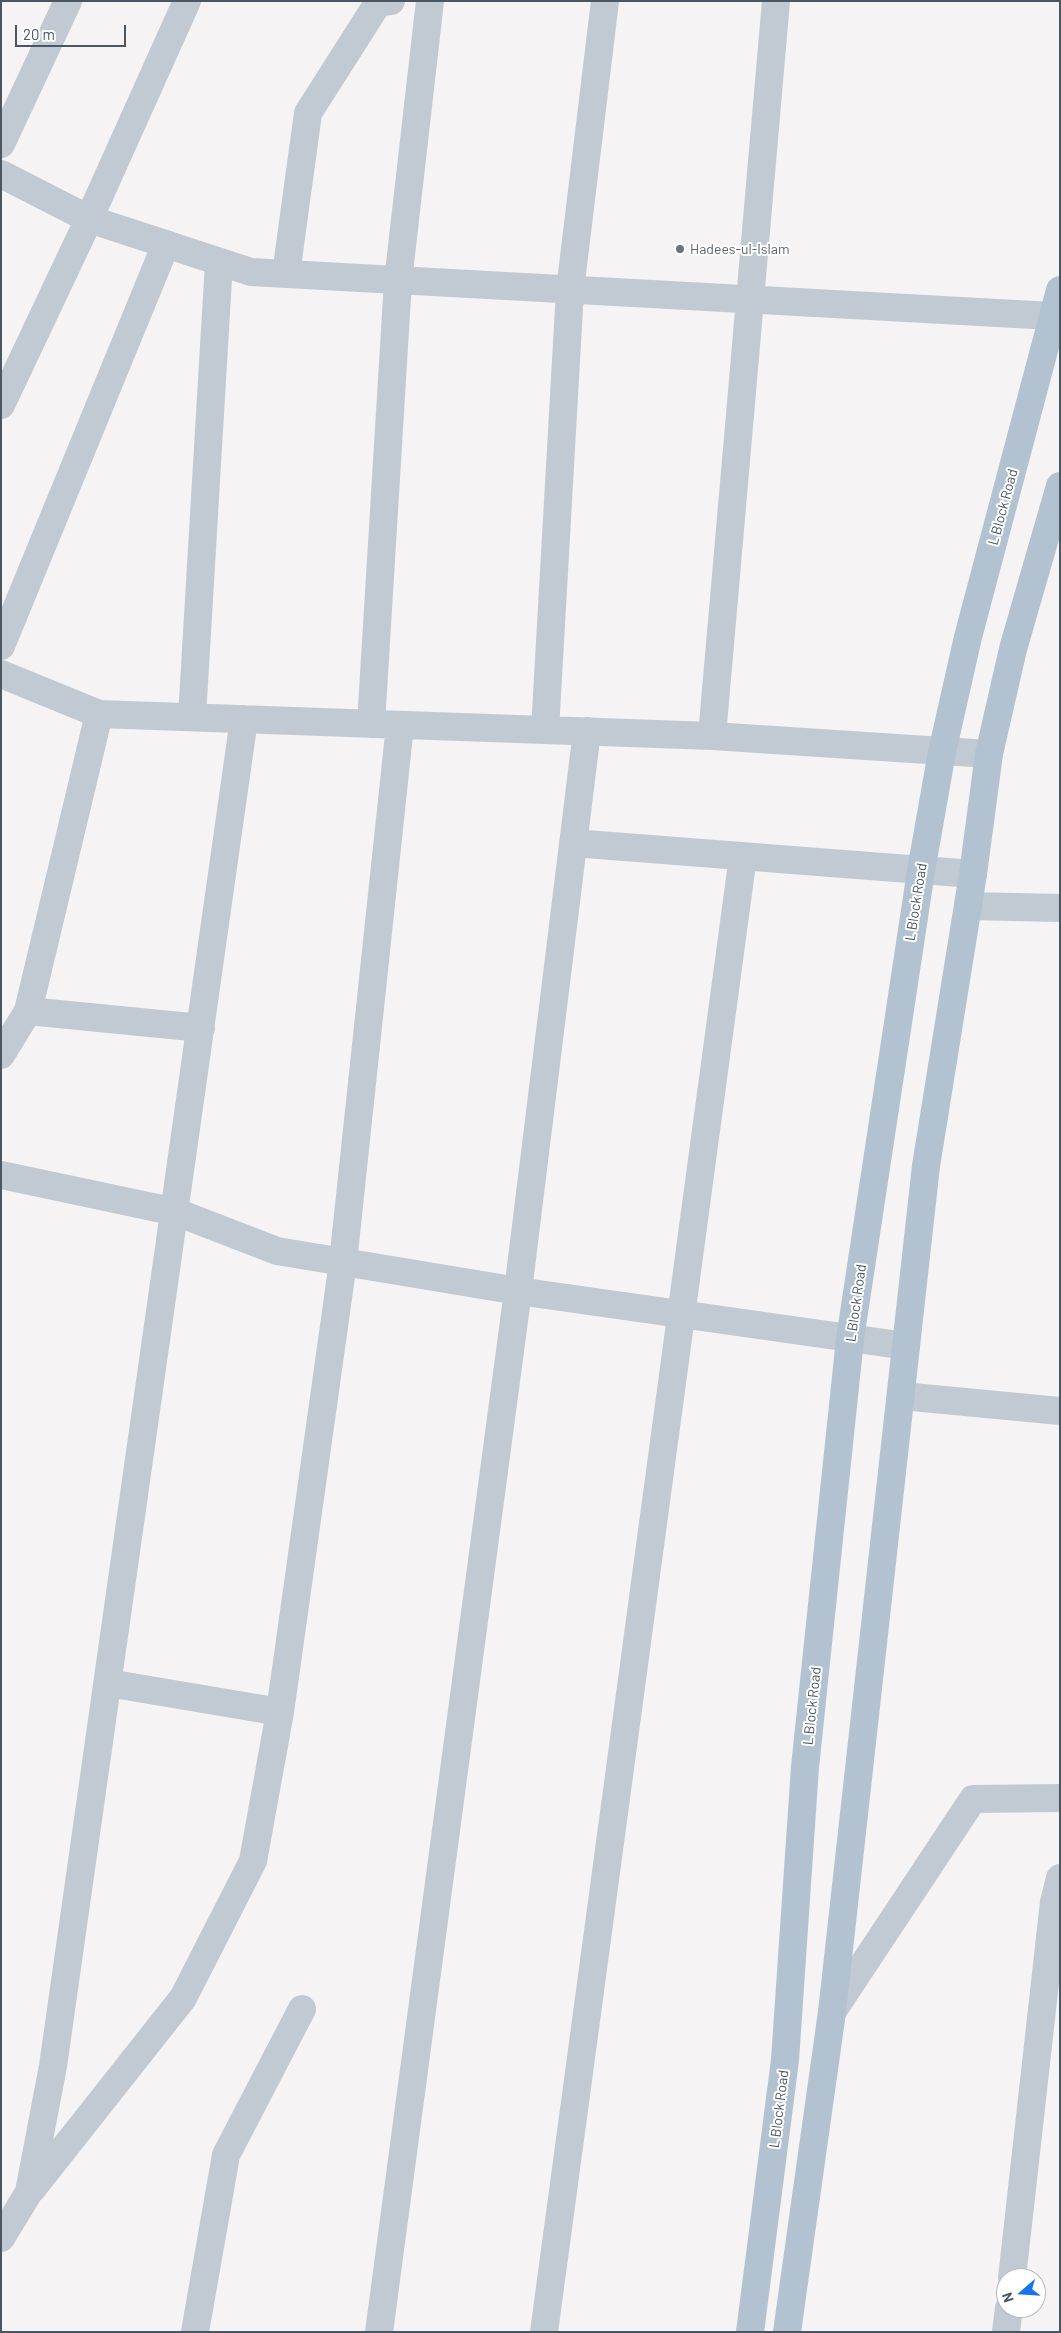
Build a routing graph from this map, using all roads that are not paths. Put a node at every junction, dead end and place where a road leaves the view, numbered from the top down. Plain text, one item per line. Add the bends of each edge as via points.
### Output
1 (68, 1) edge
2 (186, 1) edge
3 (391, 1) edge
4 (430, 1) edge
5 (605, 1) edge
6 (776, 1) edge
7 (1, 144) edge
8 (1, 174) edge
9 (89, 218) junction
10 (166, 244) junction
11 (220, 262) junction
12 (286, 274) junction
13 (398, 280) junction
14 (570, 290) junction
15 (1060, 290) edge
16 (750, 300) junction
17 (1052, 316) junction
18 (1, 405) edge
19 (1060, 486) edge
20 (1, 646) edge
21 (1, 674) edge
22 (99, 714) junction
23 (192, 717) junction
24 (244, 719) junction
25 (371, 724) junction
26 (400, 725) junction
27 (545, 730) junction
28 (587, 731) junction
29 (712, 736) junction
30 (942, 752) junction
31 (990, 754) junction
32 (573, 842) junction
33 (743, 856) junction
34 (921, 871) junction
35 (973, 874) junction
36 (968, 906) junction
37 (1060, 908) edge
38 (28, 1011) junction
39 (201, 1028) junction
40 (1, 1055) edge
41 (1, 1175) edge
42 (176, 1212) junction
43 (343, 1262) junction
44 (518, 1291) junction
45 (681, 1314) junction
46 (850, 1339) junction
47 (906, 1346) junction
48 (902, 1396) junction
49 (1060, 1411) edge
50 (108, 1683) junction
51 (280, 1712) junction
52 (1060, 1798) edge
53 (1060, 1878) edge
54 (302, 2009) dead end
55 (832, 2012) junction
56 (29, 2192) junction
57 (1, 2238) edge
58 (1013, 2268) edge
59 (1008, 2318) edge
60 (195, 2332) edge
61 (379, 2332) edge
62 (544, 2332) edge
63 (750, 2332) edge
64 (786, 2332) edge
65 (1006, 2332) edge

1 - 7 street
2 - 9 street
3 - 12 street via 378,2 308,113
4 - 13 street
5 - 14 street
6 - 16 street
8 - 9 street
9 - 10 street
9 - 18 street
10 - 11 street
10 - 20 street
11 - 12 street via 251,272
11 - 23 street
12 - 13 street
13 - 14 street
13 - 25 street
14 - 16 street
14 - 27 street
15 - 17 main road, L Block Road
16 - 17 street
16 - 29 street
17 - 30 main road, L Block Road via 968,637
19 - 31 main road via 1013,648
21 - 22 street
22 - 23 street
22 - 38 street
23 - 24 street
24 - 25 street
24 - 39 street
25 - 26 street
26 - 27 street
26 - 43 street
27 - 28 street
28 - 29 street
28 - 32 street
29 - 30 street
30 - 31 street
30 - 34 main road, L Block Road
31 - 35 main road
32 - 33 street
32 - 44 street
33 - 34 street
33 - 45 street
34 - 35 street
34 - 46 main road, L Block Road
35 - 36 main road
36 - 37 street
36 - 47 main road via 926,1166
38 - 39 street
38 - 40 street
39 - 42 street
41 - 42 street
42 - 43 street via 277,1251
42 - 50 street
43 - 44 street
43 - 51 street
44 - 45 street
44 - 61 street
45 - 46 street
45 - 62 street
46 - 47 street
46 - 63 main road, L Block Road via 805,1767 785,2060
47 - 48 main road
48 - 49 street
48 - 55 main road
50 - 51 street
50 - 56 street via 53,2066
51 - 56 street via 253,1861 183,1998
52 - 55 street via 973,1799
53 - 58 street via 1054,1902
54 - 60 street via 226,2156
55 - 64 main road
56 - 57 street
59 - 65 street

